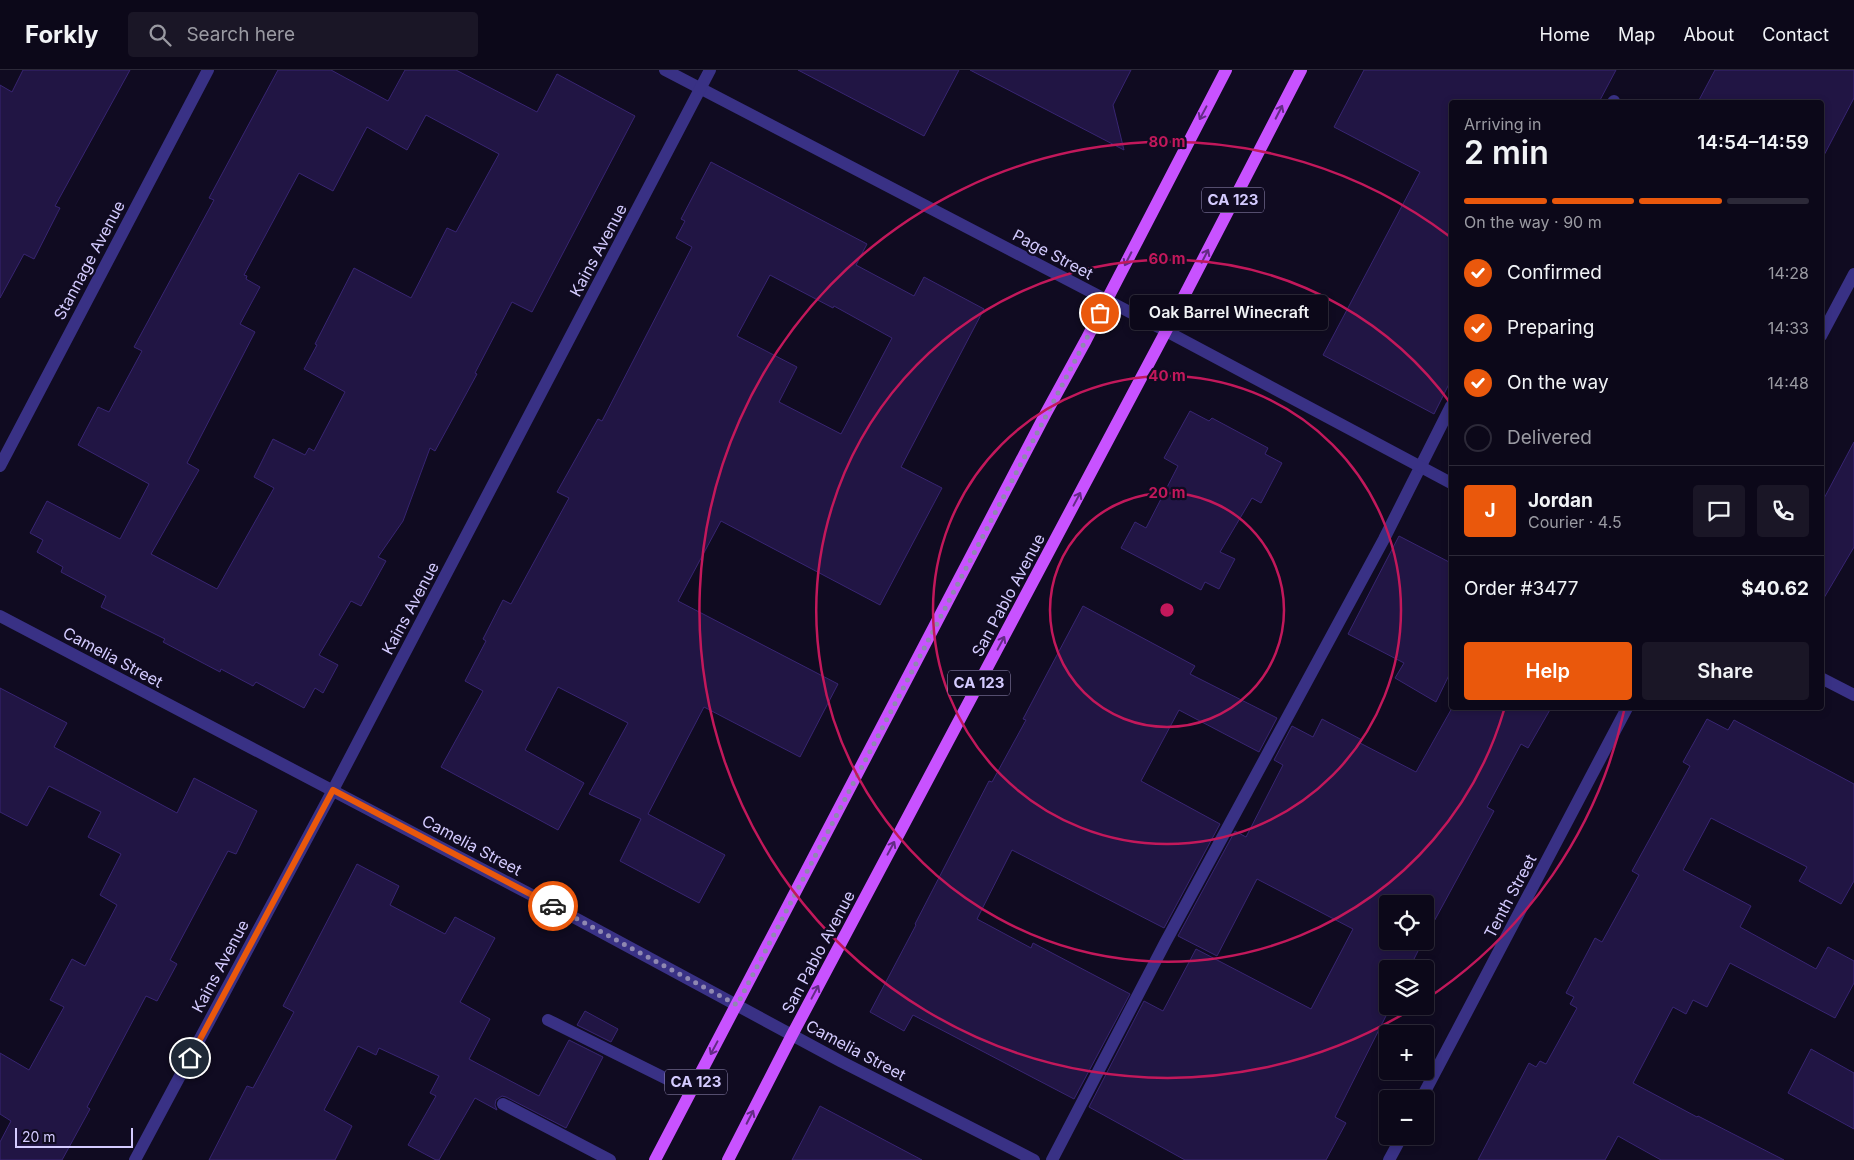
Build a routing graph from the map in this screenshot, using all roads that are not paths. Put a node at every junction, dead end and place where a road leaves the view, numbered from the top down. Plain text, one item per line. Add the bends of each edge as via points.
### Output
1 (208, 70) edge
2 (665, 70) edge
3 (710, 70) edge
4 (1226, 70) edge
5 (1301, 70) edge
6 (700, 89) junction
7 (1854, 274) edge
8 (1106, 300) junction
9 (1824, 330) edge
10 (1166, 331) junction
11 (1449, 410) edge
12 (0, 466) edge
13 (1421, 467) junction
14 (1449, 482) edge
15 (0, 616) edge
16 (1824, 680) edge
17 (1854, 695) edge
18 (1626, 710) edge
19 (333, 790) junction
20 (737, 1005) junction
21 (548, 1020) dead end
22 (792, 1034) junction
23 (1426, 1090) edge
24 (691, 1091) junction
25 (503, 1104) dead end
26 (1397, 1145) edge
27 (135, 1160) edge
28 (610, 1160) edge
29 (655, 1160) edge
30 (728, 1160) edge
31 (1034, 1160) edge
32 (1052, 1160) edge
33 (1389, 1160) edge

1 - 12 street, Stannage Avenue
2 - 6 street, Page Street
3 - 6 street, Kains Avenue
4 -> 8 main road, CA 123
10 -> 5 main road, San Pablo Avenue / CA 123
6 - 8 street, Page Street
6 - 19 street, Kains Avenue
7 - 9 street
8 - 10 street, Page Street
8 - 20 main road, CA 123
10 - 13 street, Page Street
22 -> 10 main road, San Pablo Avenue / CA 123
11 - 13 street
13 - 14 street, Page Street
13 - 32 street
15 - 19 street, Camelia Street
16 - 17 street
18 - 23 street, Tenth Street
19 - 20 street, Camelia Street
19 - 27 street, Kains Avenue
20 - 22 street, Camelia Street
20 -> 24 main road, CA 123
21 - 24 street
30 -> 22 main road, San Pablo Avenue / CA 123
22 - 31 street, Camelia Street
24 - 29 main road, CA 123
25 - 28 street
26 - 33 street

